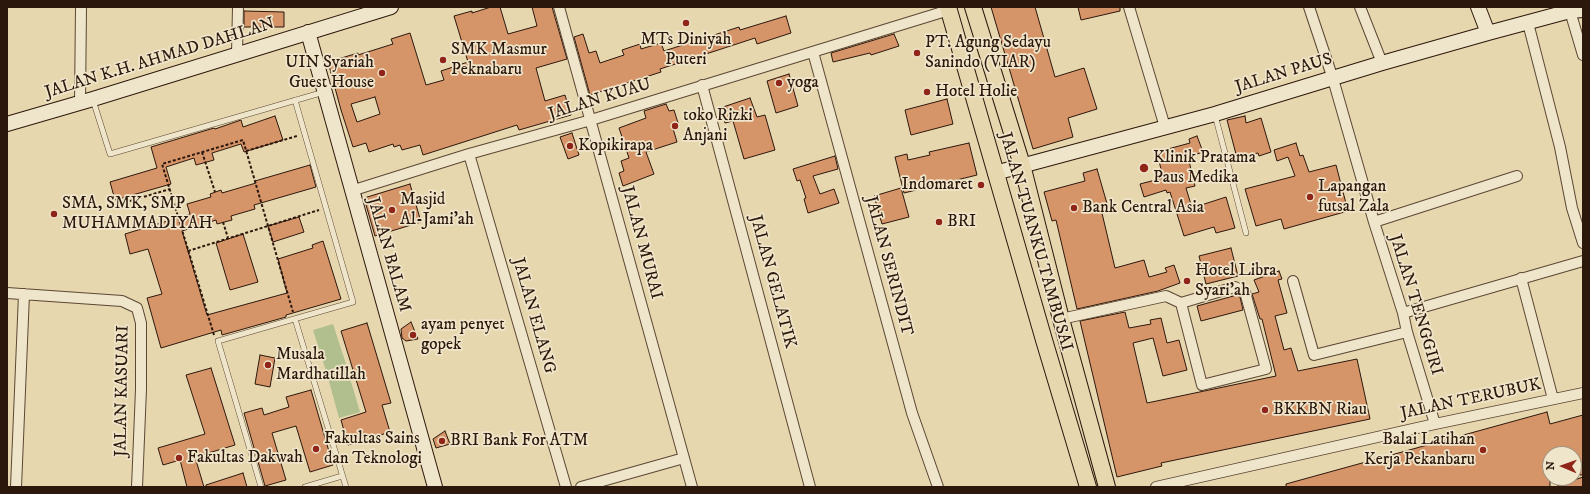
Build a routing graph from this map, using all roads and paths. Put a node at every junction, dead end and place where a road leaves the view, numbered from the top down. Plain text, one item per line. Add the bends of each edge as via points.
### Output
1 (81, 7) edge
2 (238, 7) edge
3 (391, 7) edge
4 (559, 7) edge
5 (974, 7) edge
6 (1130, 7) edge
7 (1309, 7) edge
8 (1361, 7) edge
9 (1478, 7) edge
10 (948, 8) edge
11 (1577, 10) edge
12 (1528, 23) junction
13 (308, 32) junction
14 (1488, 33) junction
15 (813, 52) junction
16 (237, 54) junction
17 (1583, 55) edge
18 (1382, 63) junction
19 (1333, 79) junction
20 (702, 85) junction
21 (324, 92) junction
22 (295, 100) junction
23 (86, 101) junction
24 (1215, 114) junction
25 (591, 120) junction
26 (7, 124) edge
27 (1165, 127) junction
28 (305, 134) junction
29 (246, 151) junction
30 (202, 152) junction
31 (469, 154) junction
32 (1022, 165) junction
33 (995, 173) junction
34 (1517, 176) dead end
35 (170, 189) junction
36 (351, 191) junction
37 (215, 192) dead end
38 (120, 204) dead end
39 (326, 208) junction
40 (223, 222) dead end
41 (1374, 222) junction
42 (268, 226) junction
43 (1246, 233) dead end
44 (228, 238) junction
45 (1583, 243) edge
46 (188, 251) junction
47 (1583, 261) edge
48 (1522, 278) junction
49 (1293, 281) dead end
50 (7, 293) edge
51 (24, 294) junction
52 (1181, 303) junction
53 (1403, 313) junction
54 (295, 319) junction
55 (1061, 319) junction
56 (1407, 332) junction
57 (218, 341) junction
58 (1583, 393) edge
59 (1553, 398) junction
60 (1435, 424) junction
61 (684, 458) junction
62 (342, 476) junction
63 (16, 487) edge
64 (136, 487) edge
65 (261, 487) edge
66 (305, 487) edge
67 (346, 487) edge
68 (435, 487) edge
69 (566, 487) edge
70 (581, 487) edge
71 (692, 487) edge
72 (810, 487) edge
73 (938, 487) edge
74 (1088, 487) edge
75 (1107, 487) edge
76 (1156, 487) edge

1 - 23 street
2 - 16 street
3 - 13 main road, JALAN K.H. AHMAD DAHLAN
4 - 25 street, JALAN MURAI
5 - 32 main road, JALAN TUANKU TAMBUSAI
6 - 27 street
7 - 19 street, JALAN TENGGIRI
8 - 18 street
9 - 14 main road
10 - 15 street, JALAN KUAU
10 - 33 main road, JALAN TUANKU TAMBUSAI
11 - 12 main road, JALAN PAUS
11 - 17 street
12 - 14 main road, JALAN PAUS
12 - 45 street via 1560,147 1572,208
13 - 16 main road, JALAN K.H. AHMAD DAHLAN
13 - 21 main road, JALAN BALAM
14 - 18 main road, JALAN PAUS
15 - 20 street, JALAN KUAU
15 - 73 street, JALAN SERINDIT via 912,413
16 - 23 main road, JALAN K.H. AHMAD DAHLAN
18 - 19 main road, JALAN PAUS
19 - 24 main road, JALAN PAUS
19 - 41 street, JALAN TENGGIRI
20 - 25 street, JALAN KUAU
20 - 72 street, JALAN GELATIK
21 - 22 lane
21 - 36 main road, JALAN BALAM
22 - 23 lane via 110,154
22 - 28 lane
23 - 26 main road, JALAN K.H. AHMAD DAHLAN
24 - 27 main road, JALAN PAUS
24 - 43 lane
25 - 31 street, JALAN KUAU
25 - 61 street, JALAN MURAI
27 - 32 main road, JALAN PAUS
28 - 29 path
28 - 39 lane
29 - 30 path via 243,140
29 - 42 path
30 - 35 path via 162,164
30 - 37 path
31 - 36 street, JALAN KUAU
31 - 69 street, JALAN ELANG
32 - 33 main road, JALAN PAUS
32 - 55 main road, JALAN TUANKU TAMBUSAI
33 - 74 main road, JALAN TUANKU TAMBUSAI
34 - 41 street
35 - 38 path
35 - 46 path via 168,185
36 - 68 main road, JALAN BALAM
39 - 42 path
39 - 54 lane via 353,302
40 - 44 path
41 - 53 street, JALAN TENGGIRI
42 - 44 path
42 - 54 path
44 - 46 path
46 - 57 path via 215,340
47 - 48 street
48 - 53 street
48 - 59 street
49 - 56 street via 1314,356
50 - 51 street, JALAN KASUARI
51 - 63 street
51 - 64 street, JALAN KASUARI via 122,301 137,308 141,323 141,389
52 - 52 street via 1235,287 1245,292 1266,369 1202,385
52 - 55 street via 1166,296
53 - 56 street, JALAN TENGGIRI
54 - 57 lane
54 - 62 lane
55 - 75 main road, JALAN TUANKU TAMBUSAI
56 - 60 street, JALAN TENGGIRI
57 - 65 lane
58 - 59 street, JALAN TERUBUK
59 - 60 street, JALAN TERUBUK
60 - 76 street, JALAN TERUBUK
61 - 70 street
61 - 71 street, JALAN MURAI
62 - 66 lane
62 - 67 lane

